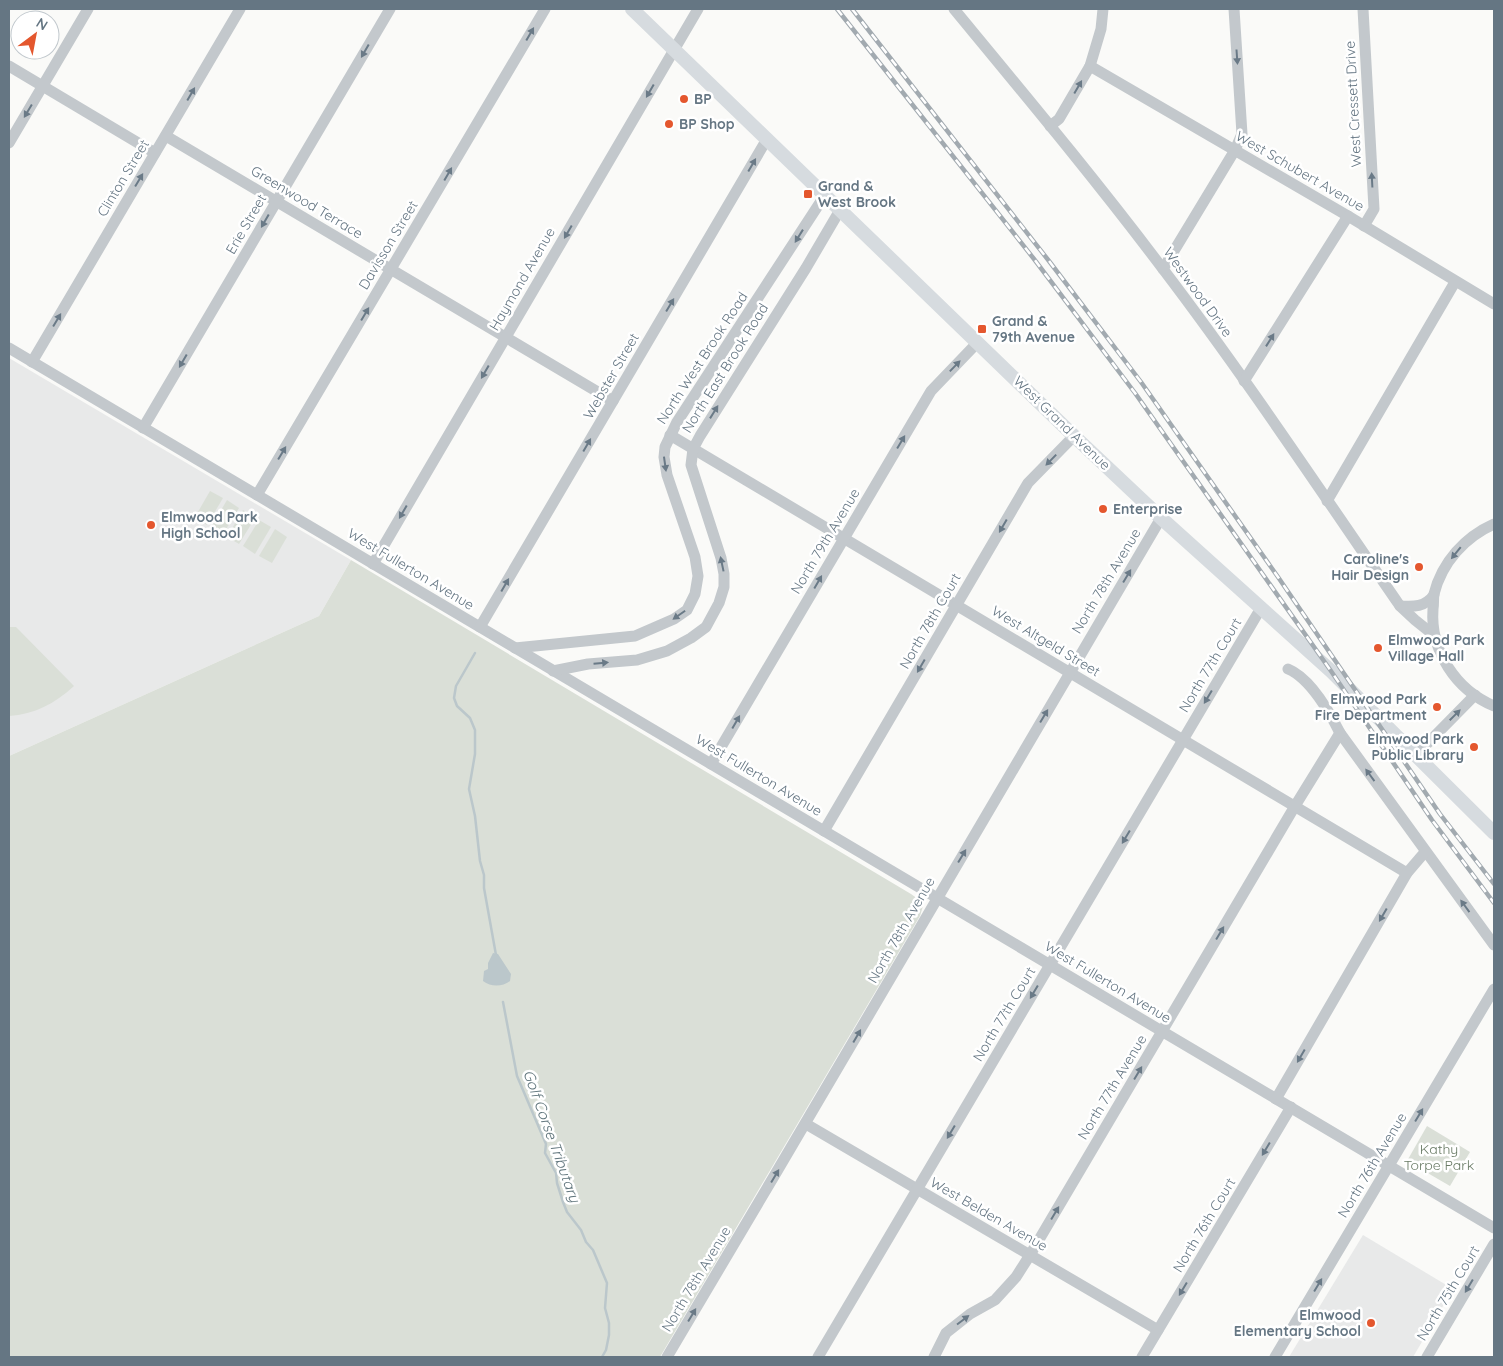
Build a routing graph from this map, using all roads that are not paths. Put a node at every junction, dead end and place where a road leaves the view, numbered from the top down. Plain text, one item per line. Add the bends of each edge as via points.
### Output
1 (88, 9) edge
2 (240, 9) edge
3 (390, 9) edge
4 (545, 9) edge
5 (632, 9) edge
6 (698, 9) edge
7 (954, 9) edge
8 (1104, 9) edge
9 (1234, 9) edge
10 (1363, 9) edge
11 (674, 49) junction
12 (9, 66) edge
13 (1090, 66) junction
14 (42, 86) junction
15 (1050, 126) junction
16 (166, 136) junction
17 (767, 139) junction
18 (9, 143) edge
19 (1235, 150) junction
20 (155, 153) junction
21 (825, 195) junction
22 (276, 201) junction
23 (840, 210) junction
24 (1348, 216) junction
25 (1364, 226) junction
26 (1163, 269) junction
27 (391, 270) junction
28 (1455, 282) junction
29 (1494, 304) edge
30 (506, 337) junction
31 (978, 342) junction
32 (9, 348) edge
33 (32, 362) junction
34 (1244, 381) junction
35 (613, 401) junction
36 (143, 428) junction
37 (670, 435) junction
38 (1074, 436) junction
39 (693, 449) junction
40 (257, 495) junction
41 (1327, 501) junction
42 (1161, 518) junction
43 (1494, 524) edge
44 (844, 538) junction
45 (372, 564) junction
46 (1434, 595) junction
47 (956, 605) junction
48 (1400, 606) junction
49 (1261, 608) junction
50 (480, 627) junction
51 (1436, 636) junction
52 (515, 648) junction
53 (1288, 669) dead end
54 (553, 671) junction
55 (1070, 673) junction
56 (1475, 696) junction
57 (1494, 706) edge
58 (1340, 733) junction
59 (1183, 740) junction
60 (1415, 756) junction
61 (711, 764) junction
62 (1295, 806) junction
63 (824, 831) junction
64 (1494, 833) edge
65 (1425, 852) junction
66 (1407, 873) junction
67 (937, 898) junction
68 (1494, 945) edge
69 (1050, 965) junction
70 (1494, 989) edge
71 (1162, 1031) junction
72 (1276, 1099) junction
73 (1291, 1108) junction
74 (806, 1124) junction
75 (1389, 1165) junction
76 (917, 1190) junction
77 (1494, 1228) edge
78 (1494, 1244) edge
79 (1030, 1255) junction
80 (1158, 1330) junction
81 (672, 1355) edge
82 (818, 1357) edge
83 (934, 1357) edge
84 (1142, 1357) edge
85 (1275, 1357) edge
86 (1427, 1357) edge

1 - 14 street
16 -> 2 street, Clinton Street
3 -> 22 street, Erie Street
27 -> 4 street, Davisson Street
5 - 11 main road, West Grand Avenue
6 - 11 street, Haymond Avenue
7 - 15 street, Westwood Drive
8 - 13 street
9 -> 19 street via 1242,134
25 -> 10 street, West Cressett Drive via 1374,208
11 - 17 main road, West Grand Avenue
11 -> 30 street, Haymond Avenue
12 - 14 street
15 -> 13 street via 1059,119
13 - 19 street, West Schubert Avenue
14 -> 18 street
14 - 20 street
15 - 26 street, Westwood Drive
16 - 20 street, Clinton Street
16 - 22 street, Greenwood Terrace
17 - 21 main road, West Grand Avenue
35 -> 17 street, Webster Street
19 - 24 street, West Schubert Avenue
19 - 26 street
33 -> 20 street, Clinton Street
21 - 23 main road, West Grand Avenue
21 -> 37 street, North West Brook Road
22 - 27 street, Greenwood Terrace
22 -> 36 street, Erie Street
23 - 31 main road, West Grand Avenue
39 -> 23 street, North East Brook Road
24 - 25 street, West Schubert Avenue
34 -> 24 street
25 - 28 street, West Schubert Avenue
26 - 34 street, Westwood Drive
27 - 30 street, Greenwood Terrace
40 -> 27 street, Davisson Street
28 - 29 street, West Schubert Avenue
28 - 41 street
30 - 35 street, Greenwood Terrace
30 -> 45 street, Haymond Avenue
31 - 38 main road, West Grand Avenue
44 -> 31 street, North 79th Avenue via 931,391
32 - 33 street, West Fullerton Avenue
33 - 36 street, West Fullerton Avenue
34 - 41 street, Westwood Drive
50 -> 35 street, Webster Street
36 - 40 street, West Fullerton Avenue
37 - 39 street, West Altgeld Street
37 -> 52 street, North West Brook Road via 664,457 667,475 695,557 698,576 695,594 687,610 635,636
38 - 42 main road, West Grand Avenue
38 -> 47 street, North 78th Court via 1028,484
39 - 44 street, West Altgeld Street
54 -> 39 street, North East Brook Road via 655,656 706,627 719,603 724,574 691,465
40 - 45 street, West Fullerton Avenue
41 - 48 street, Westwood Drive
42 - 49 main road, West Grand Avenue
55 -> 42 street, North 78th Avenue
43 -> 46 street via 1472,536 1459,548 1444,570
44 - 47 street, West Altgeld Street
61 -> 44 street, North 79th Avenue
45 - 50 street, West Fullerton Avenue
46 - 48 street via 1423,605
46 - 51 street
47 - 55 street, West Altgeld Street
47 -> 63 street, North 78th Court
48 - 51 street, Westwood Drive
49 -> 59 street, North 77th Court
49 - 60 main road, West Grand Avenue via 1331,671
50 - 52 street, West Fullerton Avenue
51 - 56 street via 1449,668
52 - 54 street, West Fullerton Avenue
53 - 58 street via 1294,671 1320,700
54 - 61 street, West Fullerton Avenue
55 - 59 street, West Altgeld Street
67 -> 55 street, North 78th Avenue
56 - 57 street
60 -> 56 street
58 - 62 street, North 77th Avenue
65 -> 58 street
59 - 62 street, West Altgeld Street
59 -> 69 street, North 77th Court
60 - 64 main road, West Grand Avenue
61 - 63 street, West Fullerton Avenue
62 - 66 street, West Altgeld Street
71 -> 62 street, North 77th Avenue
63 - 67 street, West Fullerton Avenue
65 - 66 street
68 -> 65 street
66 -> 72 street
67 - 69 street, West Fullerton Avenue
74 -> 67 street, North 78th Avenue
69 - 71 street, West Fullerton Avenue
69 -> 76 street, North 77th Court
75 -> 70 street, North 76th Avenue
71 - 72 street, West Fullerton Avenue
79 -> 71 street, North 77th Avenue
72 - 73 street, West Fullerton Avenue
73 - 75 street, West Fullerton Avenue
73 -> 80 street, North 76th Court
74 - 76 street, West Belden Avenue
81 -> 74 street, North 78th Avenue
75 - 77 street, West Fullerton Avenue
85 -> 75 street, North 76th Avenue
76 - 79 street, West Belden Avenue
76 - 82 street, North 77th Court
78 -> 86 street, North 75th Court
79 - 80 street, West Belden Avenue
83 -> 79 street, North 77th Avenue via 946,1333 995,1300
80 - 84 street, North 76th Court

